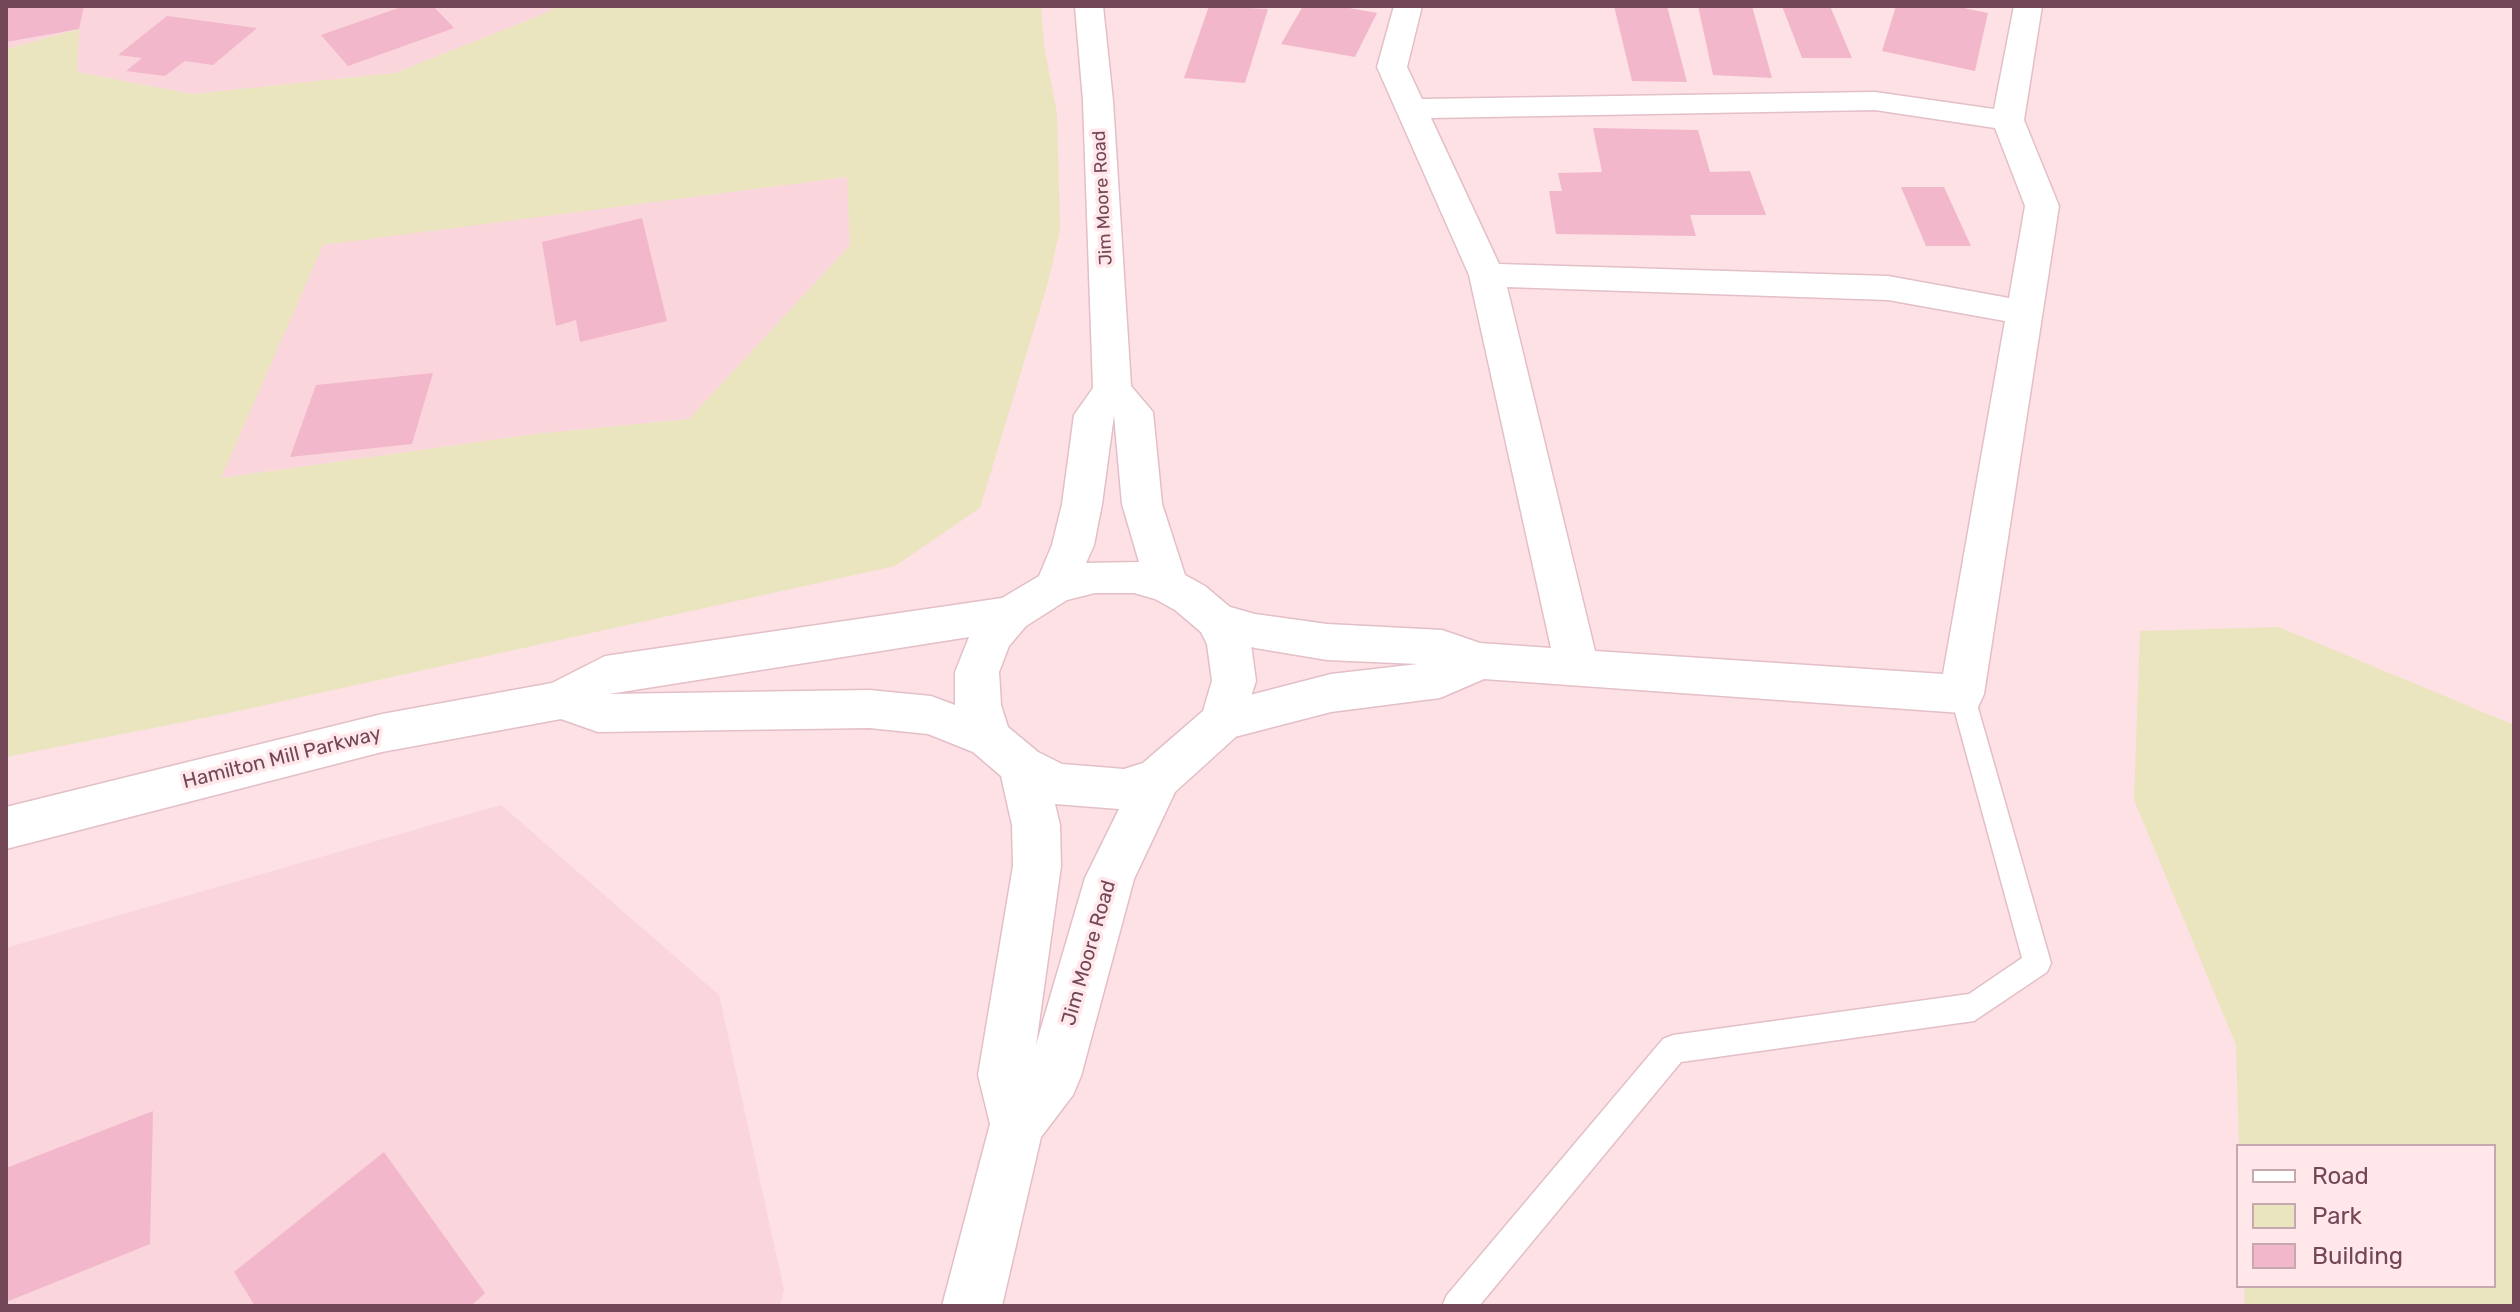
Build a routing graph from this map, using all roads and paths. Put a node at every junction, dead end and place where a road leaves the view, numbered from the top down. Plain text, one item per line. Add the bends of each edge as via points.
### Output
1 (1089, 6) edge
2 (1408, 6) edge
3 (2028, 6) edge
4 (1411, 109) junction
5 (2008, 120) junction
6 (1487, 275) junction
7 (2024, 313) junction
8 (1112, 390) junction
9 (1167, 585) junction
10 (1055, 587) junction
11 (1011, 614) junction
12 (1216, 620) junction
13 (1480, 661) junction
14 (1577, 666) junction
15 (1962, 694) junction
16 (561, 700) junction
17 (1223, 721) junction
18 (1006, 752) junction
19 (1158, 778) junction
20 (6, 828) edge
21 (1017, 1124) junction
22 (972, 1306) edge
23 (1458, 1306) edge

1 - 8 street, Jim Moore Road
2 - 4 street via 1392,67
3 - 5 street
4 - 5 street via 1875,101
4 - 6 street
5 - 7 street via 2042,206
6 - 7 street via 1888,288
6 - 14 street
7 - 15 street
8 - 9 street via 1134,412 1142,504
8 - 10 street via 1093,415 1076,531
9 - 10 street via 1134,577 1095,577
9 - 12 street
10 - 11 street
11 - 16 street, Hamilton Mill Parkway via 605,674
11 - 18 street via 991,637 977,672 978,705
12 - 13 street via 1327,642 1442,648
12 - 17 street via 1229,644 1234,681
13 - 14 street
13 - 17 street via 1440,680 1331,693
14 - 15 street
15 - 23 lane via 2037,963 1974,1007 1673,1049
16 - 18 street, Hamilton Mill Parkway via 598,713 869,709 931,715
16 - 20 street, Hamilton Mill Parkway via 382,733
17 - 19 street
18 - 19 street via 1056,784 1124,789
18 - 21 street, Jim Moore Road via 1036,825 1037,866 1005,1075
19 - 21 street, Jim Moore Road via 1110,878 1054,1076
21 - 22 street, Jim Moore Road

